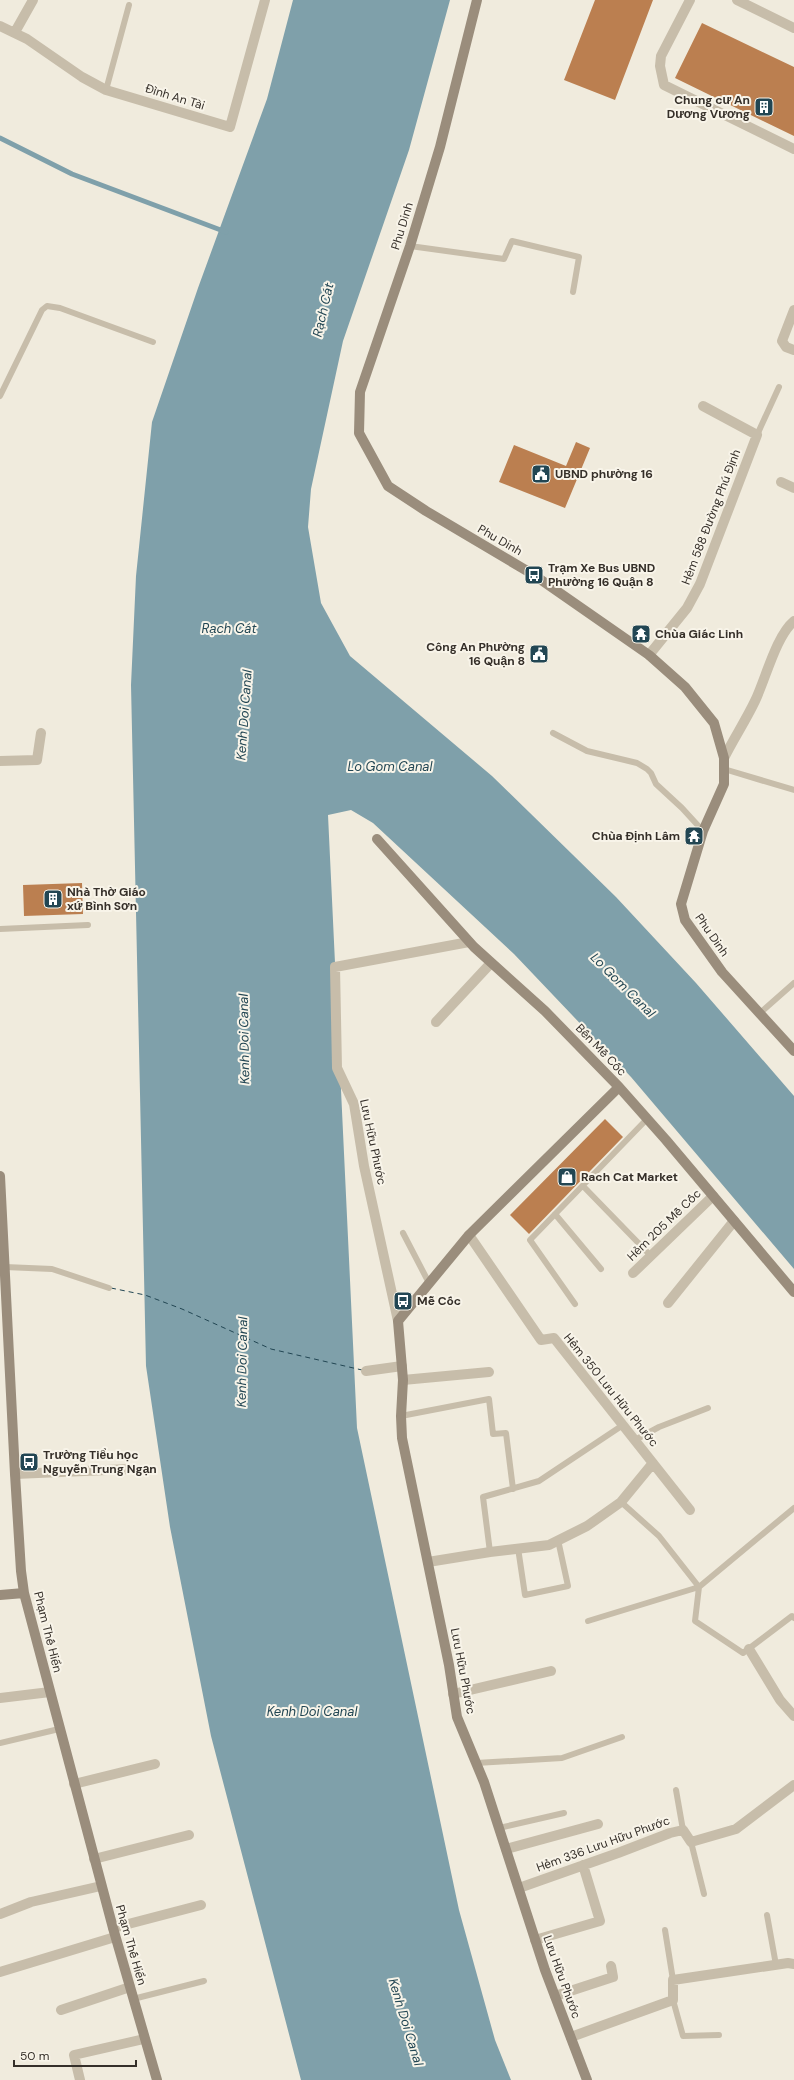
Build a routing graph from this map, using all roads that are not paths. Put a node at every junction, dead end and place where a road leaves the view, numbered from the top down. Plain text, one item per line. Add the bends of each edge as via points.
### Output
1 (33, 0) edge
2 (266, 0) edge
3 (477, 0) edge
4 (690, 0) edge
5 (737, 0) edge
6 (129, 5) dead end
7 (0, 26) edge
8 (794, 28) edge
9 (15, 32) junction
10 (106, 90) junction
11 (794, 149) edge
12 (410, 246) junction
13 (573, 292) dead end
14 (794, 310) edge
15 (154, 342) dead end
16 (794, 350) edge
17 (779, 387) dead end
18 (0, 396) edge
19 (703, 406) dead end
20 (757, 434) junction
21 (781, 482) dead end
22 (794, 488) edge
23 (794, 621) edge
24 (648, 655) junction
25 (41, 733) dead end
26 (553, 733) dead end
27 (724, 758) junction
28 (0, 761) edge
29 (724, 769) junction
30 (794, 790) edge
31 (703, 831) junction
32 (377, 839) dead end
33 (88, 925) dead end
34 (0, 929) edge
35 (469, 942) junction
36 (491, 963) junction
37 (794, 983) edge
38 (760, 1013) junction
39 (436, 1022) dead end
40 (794, 1051) edge
41 (619, 1087) junction
42 (647, 1119) junction
43 (0, 1176) edge
44 (583, 1186) junction
45 (713, 1196) junction
46 (555, 1214) junction
47 (734, 1221) junction
48 (403, 1233) dead end
49 (469, 1235) junction
50 (2, 1242) edge
51 (651, 1256) junction
52 (5, 1267) junction
53 (601, 1269) dead end
54 (633, 1273) dead end
55 (429, 1283) junction
56 (109, 1288) dead end
57 (794, 1292) edge
58 (668, 1303) dead end
59 (575, 1304) dead end
60 (398, 1321) junction
61 (402, 1366) junction
62 (366, 1371) dead end
63 (489, 1372) dead end
64 (403, 1380) junction
65 (708, 1408) dead end
66 (401, 1416) junction
67 (623, 1425) junction
68 (635, 1440) junction
69 (653, 1463) junction
70 (130, 1469) dead end
71 (15, 1474) junction
72 (513, 1488) junction
73 (621, 1502) junction
74 (794, 1508) edge
75 (690, 1510) dead end
76 (558, 1540) junction
77 (518, 1548) junction
78 (490, 1552) junction
79 (428, 1562) junction
80 (699, 1587) junction
81 (24, 1593) junction
82 (0, 1595) edge
83 (794, 1618) edge
84 (588, 1621) dead end
85 (748, 1649) junction
86 (551, 1671) dead end
87 (50, 1692) junction
88 (454, 1694) junction
89 (0, 1698) edge
90 (794, 1716) edge
91 (59, 1729) junction
92 (622, 1736) dead end
93 (0, 1743) edge
94 (476, 1763) junction
95 (155, 1764) dead end
96 (74, 1784) junction
97 (794, 1785) edge
98 (676, 1790) dead end
99 (564, 1813) dead end
100 (598, 1824) dead end
101 (499, 1828) junction
102 (682, 1830) junction
103 (189, 1835) dead end
104 (691, 1842) junction
105 (506, 1850) junction
106 (94, 1859) junction
107 (584, 1865) junction
108 (101, 1886) junction
109 (518, 1888) junction
110 (704, 1894) dead end
111 (201, 1905) dead end
112 (0, 1914) edge
113 (767, 1915) dead end
114 (665, 1930) dead end
115 (114, 1932) junction
116 (535, 1940) junction
117 (794, 1964) edge
118 (776, 1965) junction
119 (611, 1966) dead end
120 (0, 1972) edge
121 (672, 1980) junction
122 (204, 1981) dead end
123 (130, 1987) junction
124 (555, 1996) junction
125 (133, 2000) junction
126 (673, 2000) junction
127 (61, 2010) dead end
128 (719, 2035) dead end
129 (571, 2037) junction
130 (144, 2039) junction
131 (80, 2080) edge
132 (157, 2080) edge
133 (587, 2080) edge

1 - 9 street
2 - 10 street, Đình An Tài via 230,127
3 - 12 street, Phu Dinh via 440,146
4 - 11 street via 661,56 660,66 664,85
5 - 8 street
6 - 10 lane
7 - 9 street, Đình An Tài
9 - 10 street, Đình An Tài via 82,78
12 - 13 lane via 504,259 512,241 579,257
12 - 24 street, Phu Dinh via 360,392 359,433 388,486 534,574
14 - 16 street via 782,341 786,347
15 - 18 lane via 60,308 47,306 42,310
17 - 20 lane
19 - 20 street
20 - 24 street, Hẻm 588 Đường Phú Định via 700,584 687,608
21 - 22 street
23 - 27 street via 777,644 755,702
24 - 27 street, Phu Dinh via 685,687 714,723
25 - 28 street via 36,760
26 - 31 lane via 587,751 637,763 647,769 656,784
27 - 29 street, Phu Dinh
29 - 30 lane
29 - 31 street, Phu Dinh via 724,784
31 - 38 street, Phu Dinh via 682,904 685,920 722,972
32 - 35 street, Bến Mễ Cốc
33 - 34 lane
35 - 36 street, Bến Mễ Cốc
35 - 60 street, Lưu Hữu Phước via 335,968 337,1068 354,1104 364,1166
36 - 39 street
36 - 41 street, Bến Mễ Cốc via 545,1011
37 - 38 lane
38 - 40 street, Phu Dinh
41 - 42 street, Bến Mễ Cốc
41 - 49 street
42 - 44 lane
42 - 45 street, Bến Mễ Cốc
43 - 50 street, Phạm Thế Hiển
44 - 46 lane
44 - 51 lane
45 - 47 street, Bến Mễ Cốc
45 - 51 street, Hẻm 205 Mễ Cốc
46 - 53 lane
46 - 59 lane via 530,1240
47 - 57 street, Bến Mễ Cốc
47 - 58 street
48 - 55 lane
49 - 55 street
49 - 67 street, Hẻm 350 Lưu Hữu Phước via 541,1340 554,1338
50 - 52 street, Phạm Thế Hiển
51 - 54 street, Hẻm 205 Mễ Cốc
52 - 56 lane via 52,1269
52 - 71 street, Phạm Thế Hiển
55 - 60 street
60 - 61 street, Lưu Hữu Phước
61 - 62 street
61 - 64 street, Lưu Hữu Phước
63 - 64 street
64 - 66 street, Lưu Hữu Phước
65 - 68 lane via 659,1427
66 - 72 lane via 489,1399 493,1434 506,1433
66 - 79 street, Lưu Hữu Phước via 402,1438
67 - 68 street, Hẻm 350 Lưu Hữu Phước
67 - 72 lane via 539,1481
68 - 69 street, Hẻm 350 Lưu Hữu Phước
69 - 73 street
69 - 75 street, Hẻm 350 Lưu Hữu Phước
70 - 71 street
71 - 81 street, Phạm Thế Hiển
72 - 78 lane via 483,1498
73 - 76 street via 587,1526
73 - 80 lane via 659,1536
74 - 80 lane
76 - 77 street via 549,1545
76 - 77 lane via 568,1586 525,1595
77 - 78 street
78 - 79 street
79 - 88 street, Lưu Hữu Phước
80 - 84 lane
80 - 85 lane via 695,1621 743,1653
81 - 82 street
81 - 87 street, Phạm Thế Hiển
83 - 85 lane via 792,1616
85 - 90 street via 780,1700
86 - 88 street
87 - 89 street
87 - 91 street, Phạm Thế Hiển
88 - 94 street, Lưu Hữu Phước via 457,1717
91 - 93 lane
91 - 96 street, Phạm Thế Hiển
92 - 94 lane via 562,1758
94 - 101 street, Lưu Hữu Phước
95 - 96 street
96 - 106 street, Phạm Thế Hiển
97 - 104 street via 736,1829
98 - 102 lane
99 - 101 lane
100 - 105 street
101 - 105 street, Lưu Hữu Phước
102 - 104 street, Hẻm 336 Lưu Hữu Phước
102 - 107 street, Hẻm 336 Lưu Hữu Phước
103 - 106 street
104 - 110 lane
105 - 109 street, Lưu Hữu Phước
106 - 108 street, Phạm Thế Hiển
107 - 109 street, Hẻm 336 Lưu Hữu Phước
107 - 116 street via 600,1921
108 - 112 street via 31,1902
108 - 115 street, Phạm Thế Hiển
109 - 116 street, Lưu Hữu Phước
111 - 115 street
113 - 118 lane
114 - 121 lane
115 - 120 street
115 - 123 street, Phạm Thế Hiển
116 - 124 street, Lưu Hữu Phước
117 - 118 street
118 - 121 street
119 - 124 street via 613,1977
121 - 126 street
122 - 125 lane
123 - 125 street, Phạm Thế Hiển
123 - 127 street
124 - 129 street, Lưu Hữu Phước
125 - 130 street, Phạm Thế Hiển
126 - 128 lane via 683,2036
126 - 129 street
129 - 133 street, Lưu Hữu Phước
130 - 131 street via 74,2055
130 - 132 street, Phạm Thế Hiển

